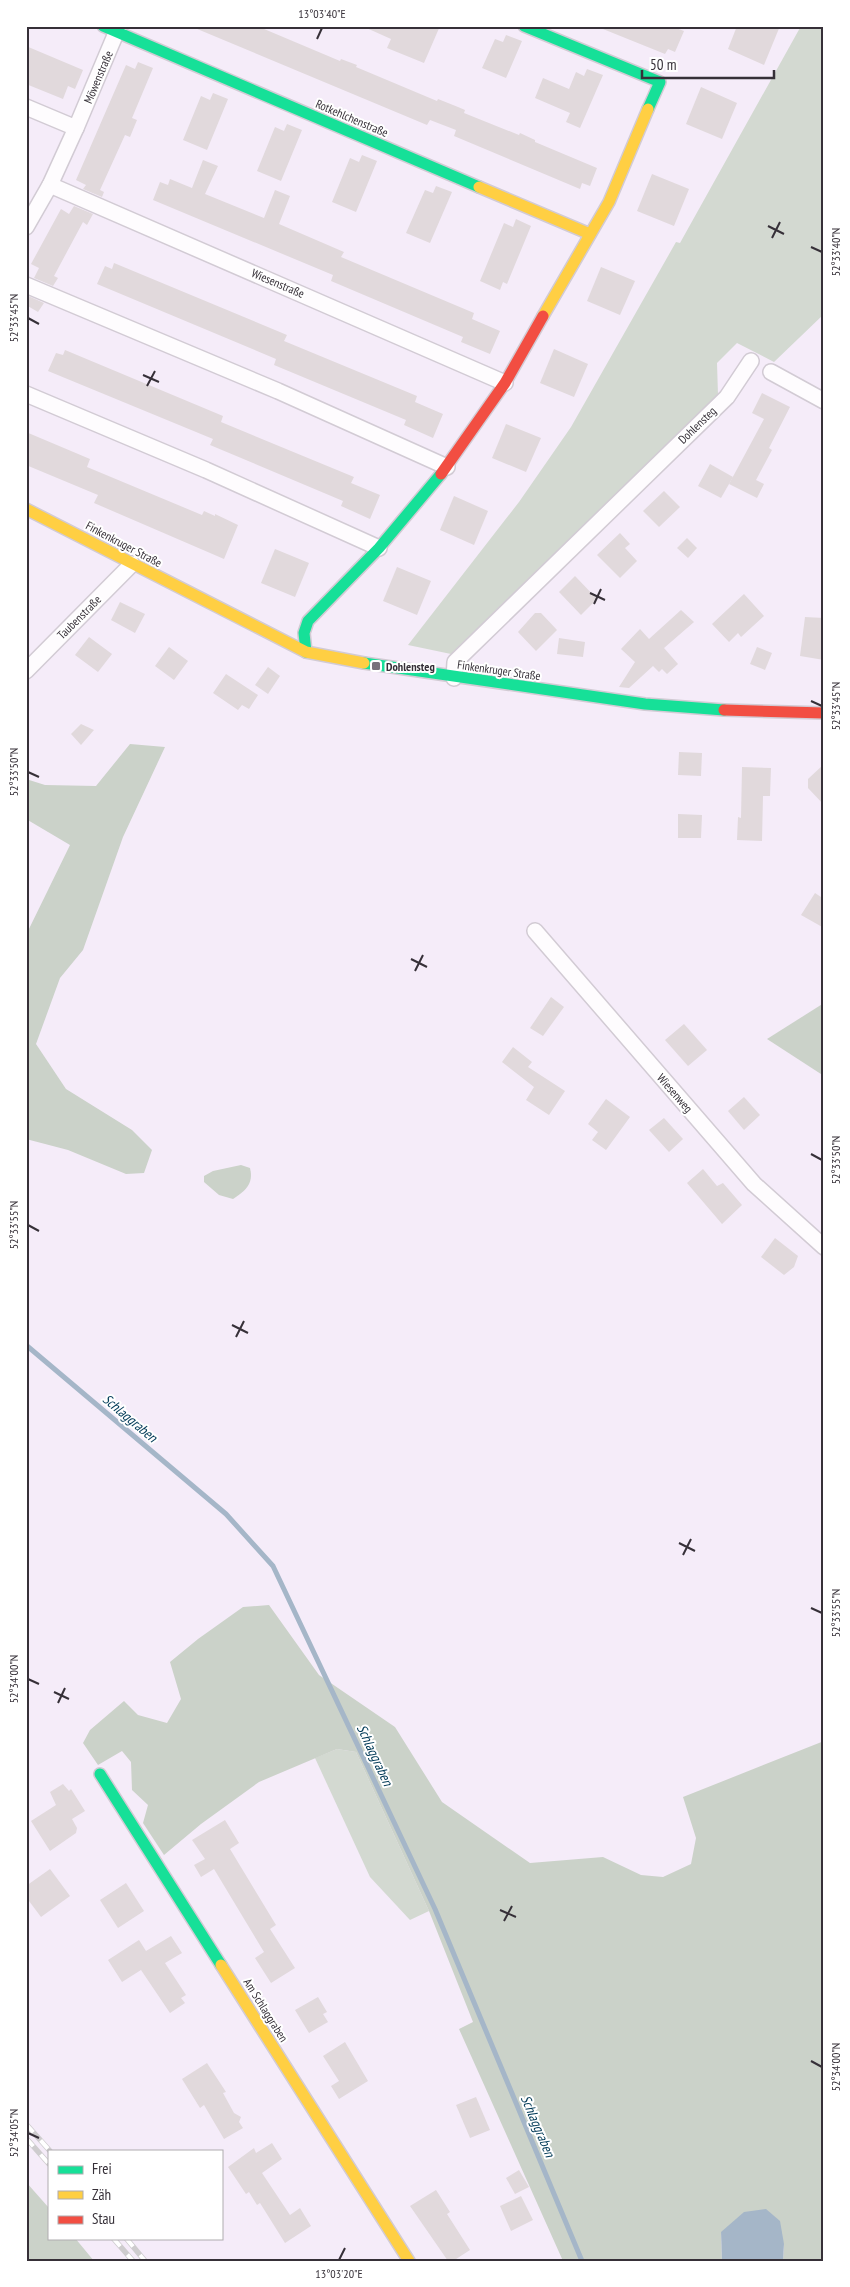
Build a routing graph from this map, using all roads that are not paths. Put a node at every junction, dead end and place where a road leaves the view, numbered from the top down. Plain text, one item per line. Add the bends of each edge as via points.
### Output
1 (524, 26) edge
2 (113, 28) edge
3 (26, 107) edge
4 (76, 128) junction
5 (50, 185) junction
6 (27, 224) edge
7 (590, 234) junction
8 (26, 285) edge
9 (751, 361) dead end
10 (770, 372) dead end
11 (505, 383) junction
12 (26, 394) edge
13 (824, 401) edge
14 (448, 467) junction
15 (26, 509) edge
16 (379, 548) junction
17 (132, 564) junction
18 (306, 652) junction
19 (26, 670) edge
20 (454, 678) junction
21 (824, 713) edge
22 (534, 931) dead end
23 (824, 1247) edge
24 (100, 1774) dead end
25 (409, 2261) edge

1 - 7 street via 660,82 610,202
2 - 4 street, Möwenstraße
2 - 7 street, Rotkehlchenstraße
3 - 4 street
4 - 5 street, Möwenstraße
5 - 6 street, Möwenstraße
5 - 11 street, Wiesenstraße
7 - 11 street
8 - 14 street
9 - 20 street, Dohlensteg via 726,397 455,662
10 - 13 street
11 - 14 street
12 - 16 street
14 - 16 street
15 - 17 street, Finkenkruger Straße
16 - 18 street via 308,621 304,633
17 - 18 street, Finkenkruger Straße
17 - 19 street, Taubenstraße
18 - 20 street, Finkenkruger Straße
20 - 21 street, Finkenkruger Straße via 645,704 734,711
22 - 23 street, Wiesenweg via 754,1184
24 - 25 street, Am Schlaggraben

